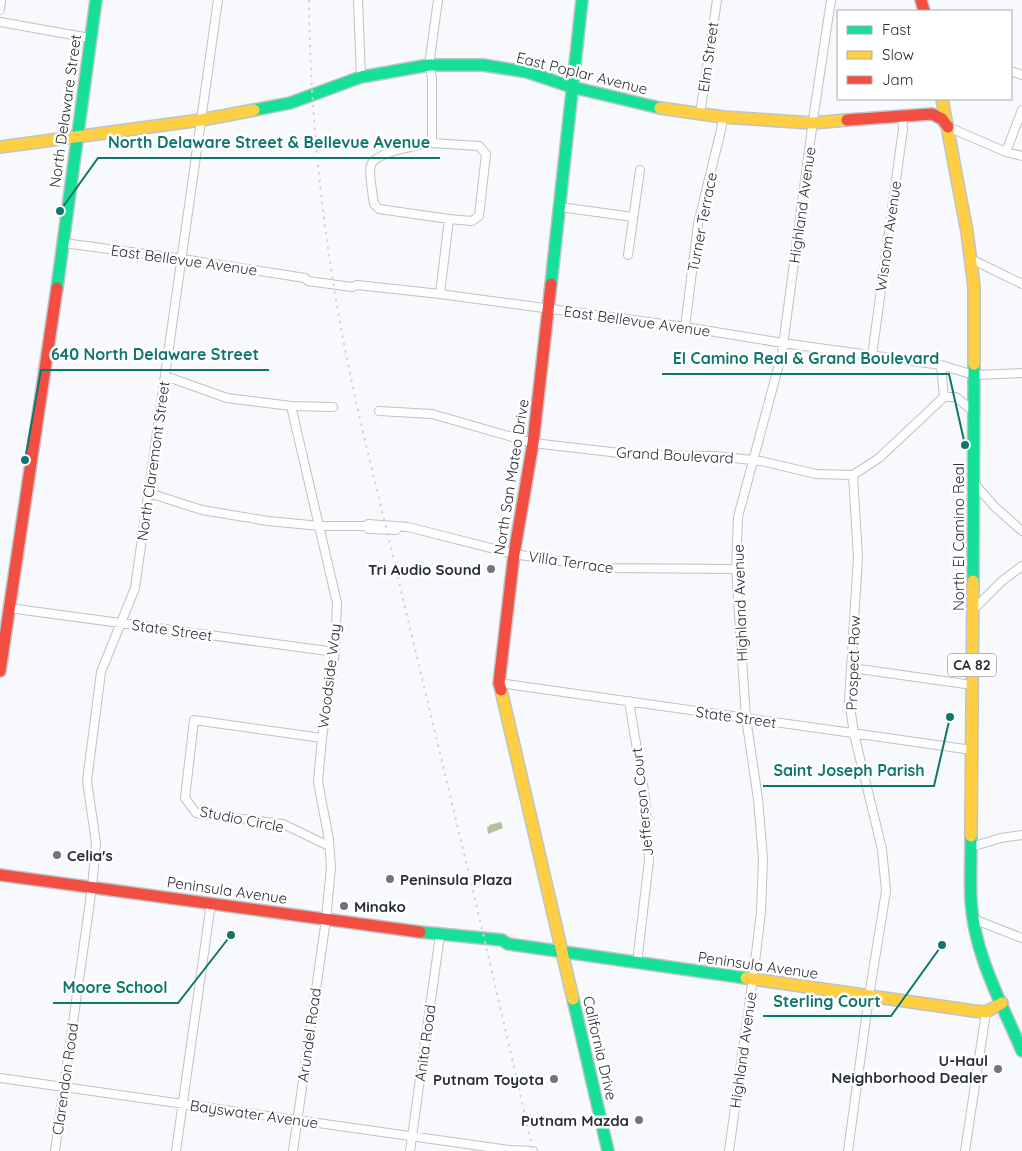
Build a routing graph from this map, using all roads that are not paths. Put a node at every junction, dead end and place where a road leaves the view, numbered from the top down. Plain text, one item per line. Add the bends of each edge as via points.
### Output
1 (2, 0) edge
2 (96, 0) edge
3 (218, 0) edge
4 (358, 0) edge
5 (438, 0) edge
6 (582, 0) edge
7 (717, 0) edge
8 (831, 0) edge
9 (0, 10) edge
10 (0, 22) edge
11 (90, 38) junction
12 (429, 66) junction
13 (361, 77) junction
14 (572, 87) junction
15 (942, 100) edge
16 (1022, 110) edge
17 (700, 114) junction
18 (902, 116) junction
19 (722, 117) junction
20 (201, 120) junction
21 (812, 123) junction
22 (948, 127) junction
23 (76, 137) junction
24 (432, 143) junction
25 (0, 147) edge
26 (1006, 152) junction
27 (1022, 156) edge
28 (640, 170) dead end
29 (560, 207) junction
30 (634, 217) junction
31 (449, 219) junction
32 (64, 242) junction
33 (628, 254) dead end
34 (182, 259) junction
35 (972, 259) junction
36 (1022, 284) edge
37 (440, 294) junction
38 (549, 308) junction
39 (685, 327) junction
40 (783, 343) junction
41 (872, 356) junction
42 (941, 365) junction
43 (1022, 373) edge
44 (974, 375) junction
45 (165, 376) junction
46 (944, 397) junction
47 (291, 406) junction
48 (333, 407) dead end
49 (379, 411) dead end
50 (974, 412) junction
51 (532, 442) junction
52 (754, 460) junction
53 (853, 474) junction
54 (974, 482) junction
55 (148, 493) junction
56 (320, 526) junction
57 (1022, 531) edge
58 (514, 554) junction
59 (1022, 566) edge
60 (736, 569) junction
61 (9, 608) junction
62 (973, 610) junction
63 (122, 623) junction
64 (335, 652) junction
65 (852, 668) junction
66 (0, 671) edge
67 (500, 683) junction
68 (972, 685) junction
69 (629, 701) junction
70 (746, 718) junction
71 (854, 734) junction
72 (322, 738) junction
73 (972, 750) junction
74 (1022, 835) edge
75 (329, 846) junction
76 (971, 847) junction
77 (0, 875) edge
78 (92, 888) junction
79 (211, 903) junction
80 (326, 919) junction
81 (973, 919) junction
82 (445, 936) junction
83 (1022, 938) edge
84 (562, 952) junction
85 (637, 963) junction
86 (753, 980) junction
87 (869, 996) junction
88 (1002, 1004) junction
89 (986, 1012) junction
90 (1022, 1051) edge
91 (0, 1078) edge
92 (63, 1088) junction
93 (183, 1104) junction
94 (298, 1121) junction
95 (412, 1136) junction
96 (510, 1150) edge
97 (55, 1151) edge
98 (176, 1151) edge
99 (293, 1151) edge
100 (410, 1151) edge
101 (533, 1151) edge
102 (608, 1151) edge
103 (729, 1151) edge
104 (848, 1151) edge
105 (965, 1151) edge

1 - 9 street
2 - 11 main road, North Delaware Street
3 - 20 street, North Claremont Street
4 - 13 street
5 - 12 street
6 - 14 main road, North San Mateo Drive
7 - 17 street, Elm Street
8 - 21 street, Highland Avenue
10 - 11 street
11 - 23 main road, North Delaware Street
12 - 13 main road, East Poplar Avenue
12 - 14 main road, East Poplar Avenue via 497,67 527,72
12 - 24 street via 432,77
13 - 20 main road, East Poplar Avenue via 290,103
14 - 17 main road, East Poplar Avenue via 666,110
14 - 29 main road, North San Mateo Drive
15 - 22 main road, North El Camino Real / CA 82
16 - 26 street
17 - 19 main road, East Poplar Avenue
18 - 21 main road, East Poplar Avenue
18 - 22 main road, East Poplar Avenue via 932,114 942,118
18 - 41 street, Wisnom Avenue via 903,129
19 - 21 main road, East Poplar Avenue
19 - 39 street, Turner Terrace via 698,224
20 - 23 main road, East Poplar Avenue
20 - 34 street, North Claremont Street
21 - 40 street, Highland Avenue
22 - 26 street
22 - 35 main road, North El Camino Real / CA 82
23 - 25 main road, East Poplar Avenue
23 - 32 main road, North Delaware Street
24 - 31 street via 479,146 486,154 479,216 472,221
24 - 31 street via 375,159 370,166 374,204 379,209
26 - 27 street
28 - 30 street
29 - 30 street
29 - 38 main road, North San Mateo Drive
30 - 33 street
31 - 37 street
32 - 34 street, East Bellevue Avenue
32 - 61 main road, North Delaware Street
34 - 37 street, East Bellevue Avenue via 352,287
34 - 45 street, North Claremont Street
35 - 36 street
35 - 44 main road, North El Camino Real / CA 82
37 - 38 street, East Bellevue Avenue
38 - 39 street, East Bellevue Avenue
38 - 51 main road, North San Mateo Drive
39 - 40 street, East Bellevue Avenue
40 - 41 street, East Bellevue Avenue
40 - 52 street, Highland Avenue
41 - 42 street, East Bellevue Avenue
42 - 44 street, East Bellevue Avenue
42 - 46 street
43 - 44 street, East Bellevue Avenue
44 - 50 main road, North El Camino Real / CA 82
45 - 47 street via 227,398
45 - 55 street, North Claremont Street
46 - 50 street via 956,397
46 - 53 street via 879,458
47 - 48 street
47 - 56 street, Woodside Way
49 - 51 street, Grand Boulevard via 432,414
50 - 54 main road, North El Camino Real / CA 82
51 - 52 street, Grand Boulevard via 637,455
51 - 58 main road, North San Mateo Drive
52 - 53 street, Grand Boulevard via 816,474
52 - 60 street, Highland Avenue via 738,517
53 - 65 street, Prospect Row via 858,558
54 - 57 street via 994,506
54 - 62 main road, North El Camino Real / CA 82
55 - 56 street, Villa Terrace via 202,510
55 - 63 street, North Claremont Street via 135,588
56 - 58 street, Villa Terrace via 409,528
56 - 64 street, Woodside Way via 337,603
58 - 60 street, Villa Terrace via 604,568
58 - 67 main road, North San Mateo Drive
59 - 62 street
60 - 70 street, Highland Avenue
61 - 63 street, State Street
61 - 66 main road, North Delaware Street
62 - 68 main road, North El Camino Real / CA 82
63 - 64 street, State Street
63 - 78 street, North Claremont Street via 102,672 87,781 96,843
64 - 72 street, Woodside Way
65 - 68 street
65 - 71 street, Prospect Row via 849,699
67 - 69 street, State Street
67 - 84 main road, North San Mateo Drive
68 - 73 main road, North El Camino Real / CA 82
69 - 70 street, State Street
69 - 85 street, Jefferson Court via 644,797 649,860
70 - 71 street, State Street
70 - 86 street, Highland Avenue via 763,860
71 - 73 street, State Street
71 - 87 street, Prospect Row via 882,849 886,892
72 - 75 street, Woodside Way via 318,782
72 - 75 street, Studio Circle via 194,720 185,798 196,813 283,824
73 - 76 main road, North El Camino Real / CA 82
74 - 76 street
75 - 80 street, Woodside Way via 331,868
76 - 81 main road, North El Camino Real / CA 82
77 - 78 main road, Peninsula Avenue
78 - 79 main road, Peninsula Avenue
78 - 92 street, Clarendon Road
79 - 80 main road, Peninsula Avenue
79 - 93 street
80 - 82 main road, Peninsula Avenue
80 - 94 street, Arundel Road
81 - 83 street
81 - 88 main road, CA 82 via 981,952
82 - 84 main road, Peninsula Avenue via 456,942 485,946 508,944
82 - 95 street, Anita Road
84 - 85 main road, Peninsula Avenue
84 - 102 main road, California Drive
85 - 86 main road, Peninsula Avenue
86 - 87 main road, Peninsula Avenue
86 - 103 street, Highland Avenue
87 - 89 main road, Peninsula Avenue
87 - 104 street, Prospect Row
88 - 89 main road
88 - 90 main road, CA 82
89 - 105 street
91 - 92 street, Bayswater Avenue
92 - 93 street, Bayswater Avenue
92 - 97 street, Clarendon Road
93 - 94 street, Bayswater Avenue
93 - 98 street
94 - 95 street, Bayswater Avenue
94 - 99 street, Arundel Road
95 - 96 street, Bayswater Avenue
95 - 100 street, Anita Road
96 - 101 street, Bayswater Avenue

